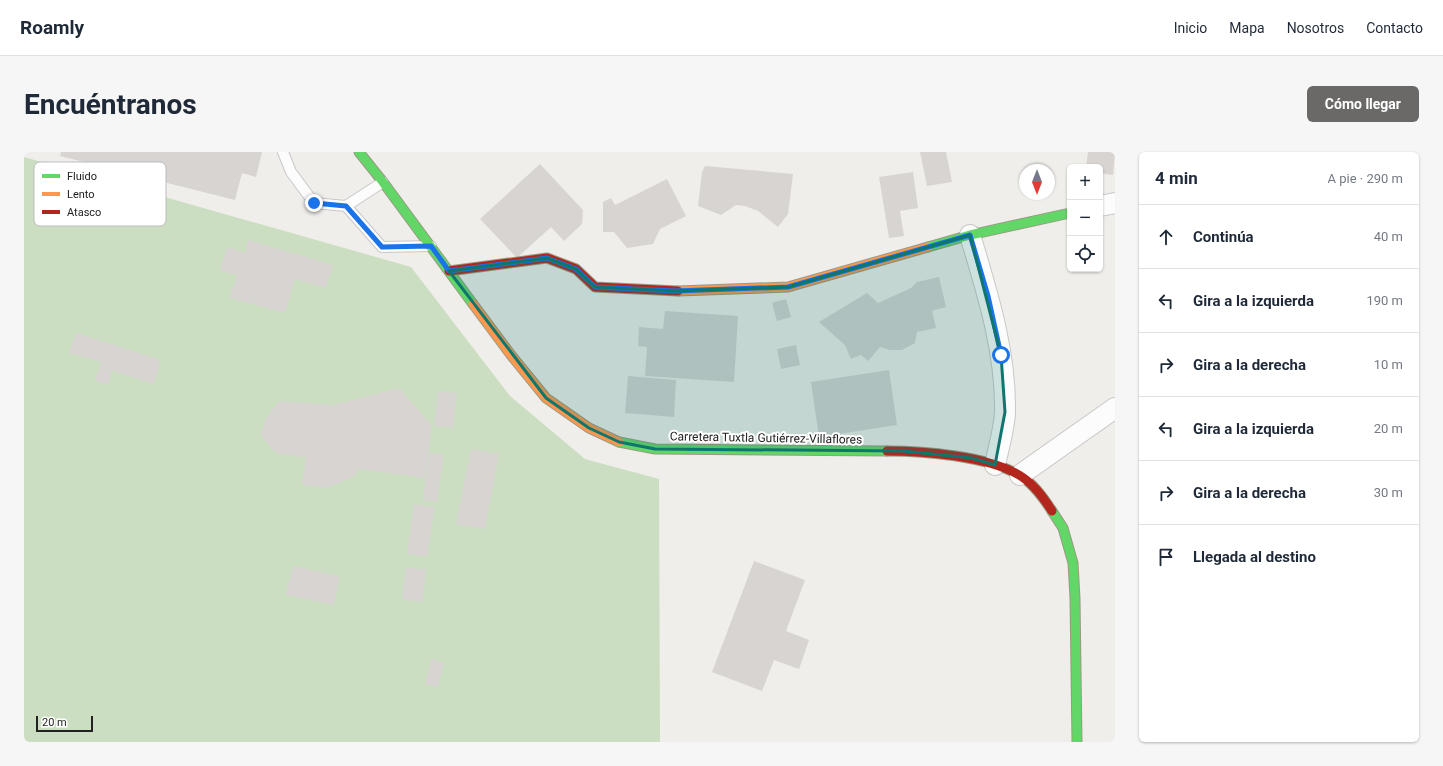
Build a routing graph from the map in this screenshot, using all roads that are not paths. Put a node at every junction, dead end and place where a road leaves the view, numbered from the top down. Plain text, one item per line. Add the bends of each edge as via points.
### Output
1 (283, 152) edge
2 (359, 152) edge
3 (383, 182) junction
4 (1115, 203) edge
5 (1103, 205) edge
6 (346, 206) junction
7 (1067, 214) edge
8 (970, 235) junction
9 (431, 246) junction
10 (449, 271) junction
11 (1115, 408) edge
12 (995, 465) junction
13 (1020, 475) junction
14 (1077, 742) edge

1 - 6 lane via 291,172 314,203
2 - 3 main road, Carretera Tuxtla Gutiérrez-Villaflores
3 - 6 lane
3 - 9 main road, Carretera Tuxtla Gutiérrez-Villaflores
4 - 5 street
6 - 9 lane via 382,247
7 - 8 main road
8 - 10 main road via 788,287 674,291 595,287 576,269 547,258
8 - 12 street via 988,296 1001,355 1005,412
9 - 10 main road, Carretera Tuxtla Gutiérrez-Villaflores
10 - 12 main road, Carretera Tuxtla Gutiérrez-Villaflores via 546,398 589,428 619,442 655,449 903,451 971,458
11 - 13 street
12 - 13 main road, Carretera Tuxtla Gutiérrez-Villaflores
13 - 14 main road, Carretera Tuxtla Gutiérrez-Villaflores via 1040,494 1063,528 1072,563 1075,598

